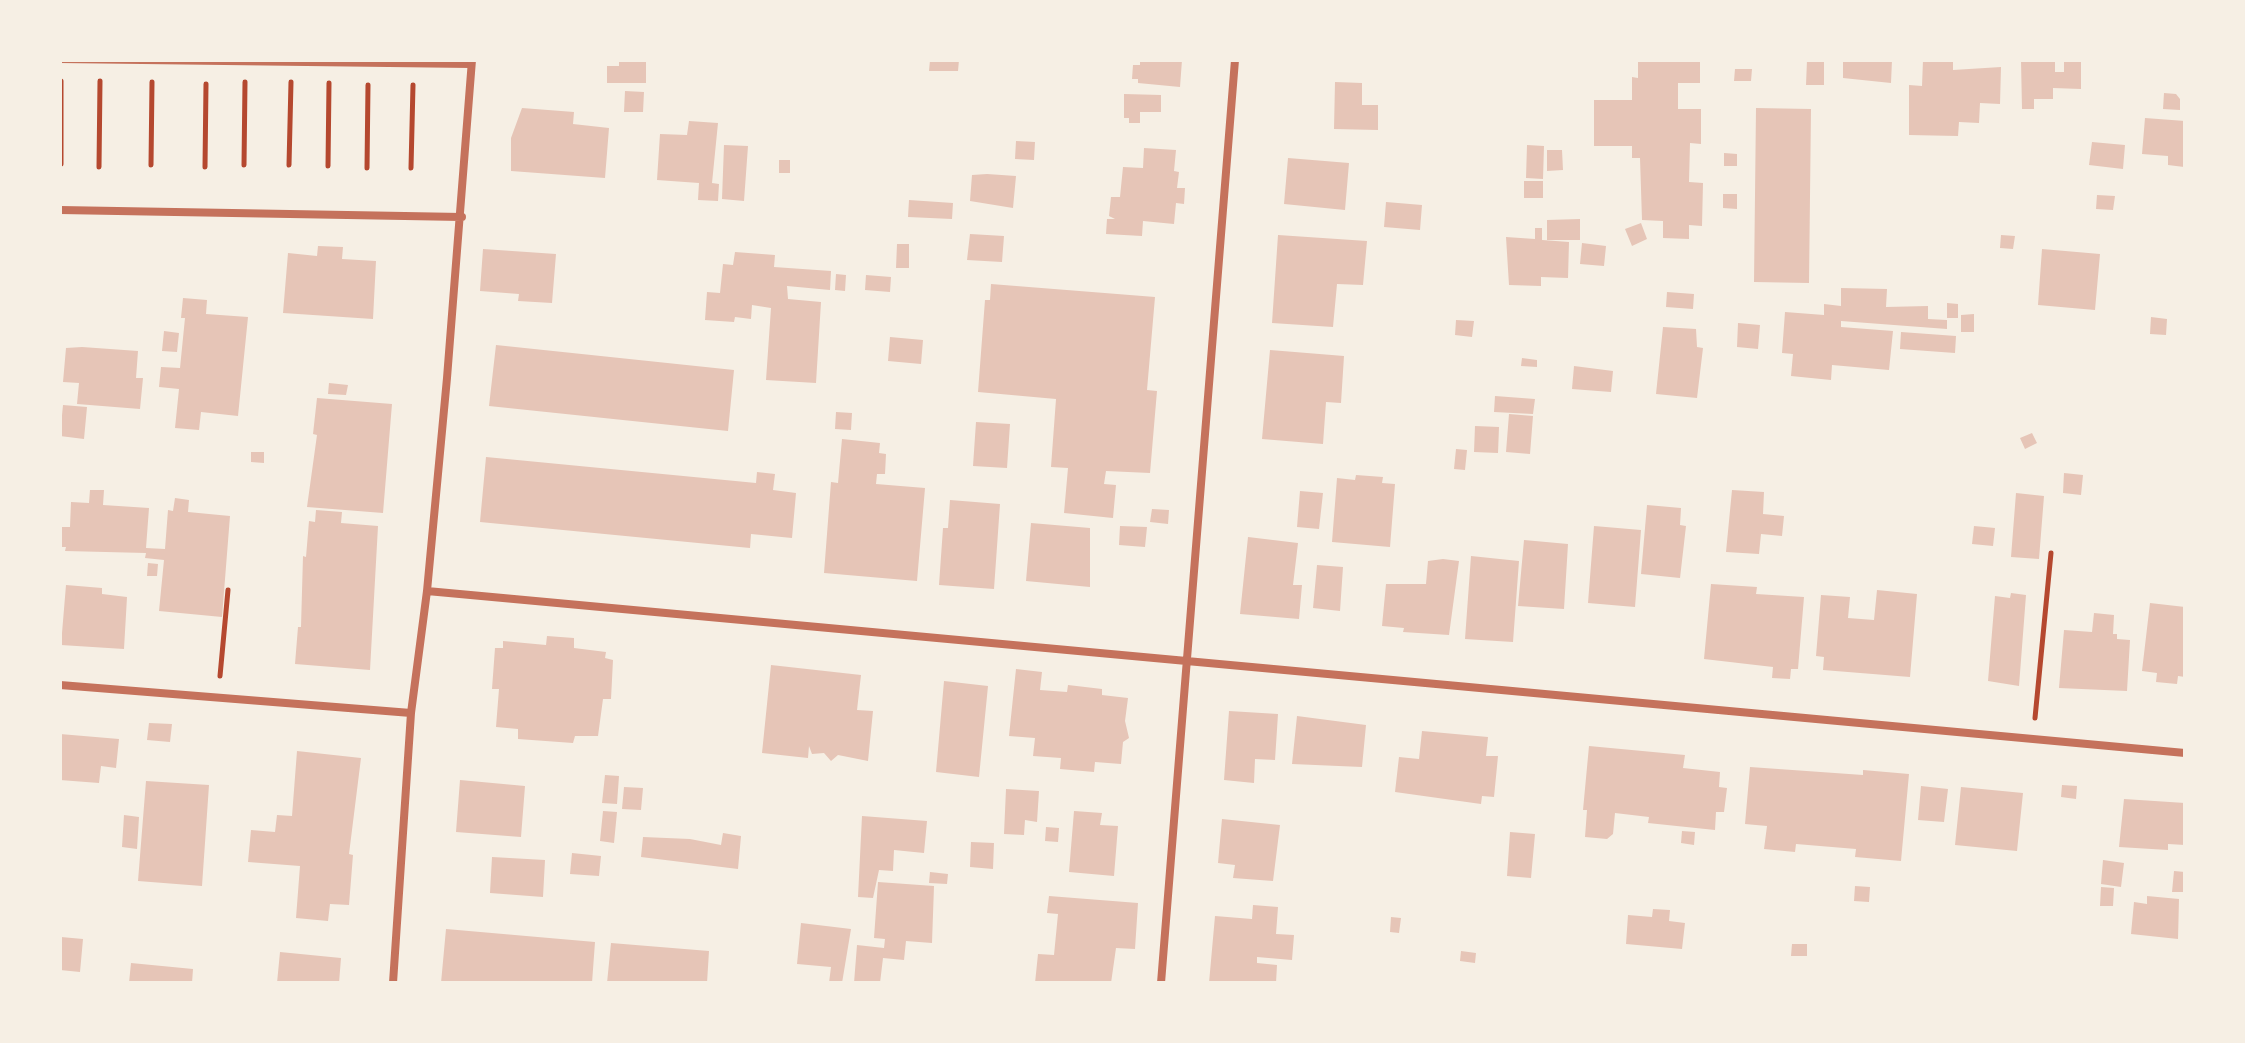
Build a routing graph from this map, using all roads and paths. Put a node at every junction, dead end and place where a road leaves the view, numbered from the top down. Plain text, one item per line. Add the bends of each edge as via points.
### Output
1 (61, 60) edge
2 (1235, 60) edge
3 (101, 61) edge
4 (153, 62) edge
5 (206, 62) edge
6 (471, 62) edge
7 (245, 63) junction
8 (291, 63) junction
9 (330, 63) junction
10 (368, 64) junction
11 (413, 64) junction
12 (61, 164) edge
13 (151, 165) dead end
14 (244, 165) dead end
15 (289, 165) dead end
16 (328, 166) dead end
17 (99, 167) dead end
18 (205, 167) dead end
19 (367, 168) dead end
20 (411, 168) dead end
21 (60, 210) edge
22 (462, 217) junction
23 (2051, 553) dead end
24 (228, 590) dead end
25 (427, 591) junction
26 (1188, 659) junction
27 (60, 685) edge
28 (218, 697) junction
29 (411, 713) junction
30 (2033, 738) junction
31 (2185, 753) edge
32 (393, 983) edge
33 (1161, 983) edge

1 - 3 lane
1 - 12 path
2 - 26 street
3 - 4 lane
3 - 17 path
4 - 5 lane
4 - 13 path
5 - 7 lane
5 - 18 path
6 - 11 lane
6 - 22 street
7 - 8 lane
7 - 14 path
8 - 9 lane
8 - 15 path
9 - 10 lane
9 - 16 path
10 - 11 lane
10 - 19 path
11 - 20 path
21 - 22 street
22 - 25 street
23 - 30 path
24 - 28 path
25 - 26 street
25 - 29 street
26 - 30 street
26 - 33 street
27 - 28 street
28 - 29 street
29 - 32 street
30 - 31 street

